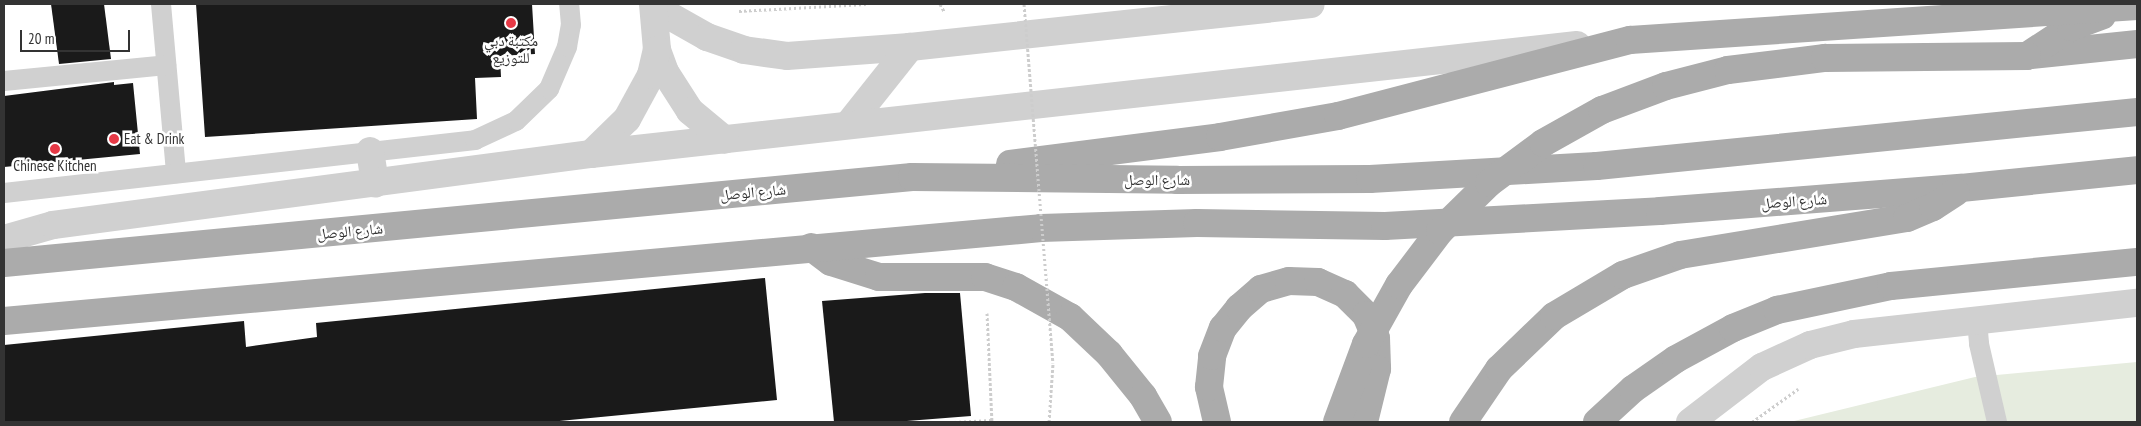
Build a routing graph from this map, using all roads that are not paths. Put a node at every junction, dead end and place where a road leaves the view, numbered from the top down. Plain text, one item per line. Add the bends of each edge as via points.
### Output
1 (161, 4) edge
2 (569, 4) edge
3 (1311, 4) edge
4 (654, 6) edge
5 (2137, 6) edge
6 (1236, 7) edge
7 (1630, 40) junction
8 (2137, 44) edge
9 (910, 47) junction
10 (657, 50) junction
11 (2027, 56) junction
12 (166, 65) junction
13 (4, 82) edge
14 (2137, 112) edge
15 (848, 125) junction
16 (725, 140) junction
17 (370, 151) junction
18 (591, 154) junction
19 (2137, 170) edge
20 (176, 173) junction
21 (912, 177) junction
22 (375, 184) junction
23 (1961, 188) junction
24 (4, 193) edge
25 (4, 239) edge
26 (811, 247) junction
27 (2137, 262) edge
28 (4, 263) edge
29 (2137, 303) edge
30 (4, 320) edge
31 (1978, 320) junction
32 (1158, 422) edge
33 (1217, 422) edge
34 (1337, 422) edge
35 (1364, 422) edge
36 (1463, 422) edge
37 (1597, 422) edge
38 (1690, 422) edge
39 (1997, 422) edge

1 - 12 lane
2 - 17 lane via 571,25 560,70 534,107 516,121 475,140
3 - 6 street
4 - 9 street via 706,37 744,50 787,56
4 - 10 street
5 - 7 main road
5 - 11 main road via 2071,27
6 - 9 street
7 - 15 street
7 - 21 main road via 1338,116 1211,138
8 - 11 main road
9 - 15 street
10 - 16 street via 673,85 690,110
10 - 18 street via 651,75 631,112 610,138
11 - 34 main road, bridge via 1825,58 1728,70 1666,86 1602,110 1543,142 1489,183 1440,231 1400,285 1366,344
12 - 13 lane
12 - 20 lane
14 - 21 main road, شارع الوصل via 1597,166 1370,178
15 - 16 street
16 - 18 street
17 - 20 lane
17 - 22 street
18 - 22 street
19 - 23 main road, شارع الوصل
20 - 24 lane
21 - 28 main road, شارع الوصل
22 - 25 street via 53,225
23 - 26 main road, شارع الوصل via 1660,211 1405,225 1197,223 1040,228
23 - 36 main road via 1933,207 1907,218 1680,254 1623,274 1554,316 1499,369
26 - 30 main road, شارع الوصل
26 - 32 main road via 832,262 879,278 986,277 1016,287 1070,317 1109,354 1143,396
27 - 37 main road via 1891,286 1777,310 1733,328 1676,359 1633,388
29 - 31 street
31 - 38 street via 1854,334 1810,346 1762,367
31 - 39 lane via 1979,344
33 - 35 main road via 1209,387 1212,356 1222,328 1238,308 1261,289 1289,281 1318,282 1345,294 1366,314 1376,338 1377,369

